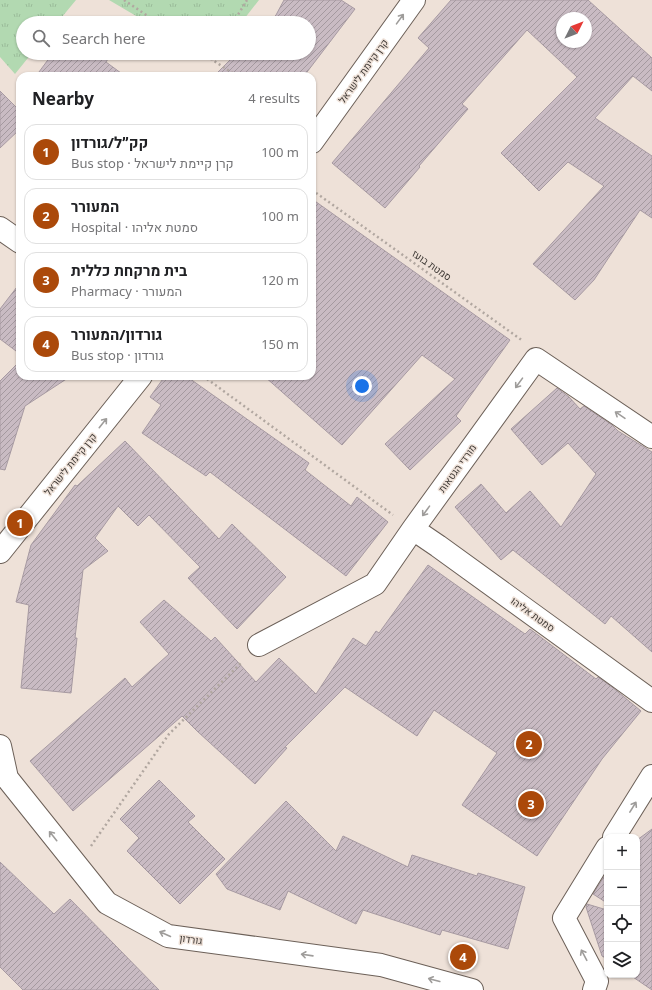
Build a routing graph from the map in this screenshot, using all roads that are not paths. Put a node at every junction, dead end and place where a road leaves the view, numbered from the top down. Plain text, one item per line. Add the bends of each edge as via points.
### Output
1 (414, 0) edge
2 (316, 136) edge
3 (0, 228) edge
4 (16, 239) edge
5 (138, 380) edge
6 (652, 437) edge
7 (413, 529) junction
8 (0, 552) edge
9 (259, 645) road end
10 (652, 701) edge
11 (0, 746) edge
12 (652, 776) edge
13 (616, 834) edge
14 (604, 853) edge
15 (472, 990) edge
16 (594, 990) edge

2 -> 1 street, קרן קיימת לישראל
3 - 4 street
8 -> 5 street, קרן קיימת לישראל
6 -> 7 street, מורדי הגטאות via 536,359
7 - 9 street, מורדי הגטאות via 375,584
7 - 10 street, סמטת אליהו
15 -> 11 street, גורדון via 381,965 168,936 107,903 7,778
13 -> 12 street
16 -> 14 street via 597,981 564,918

